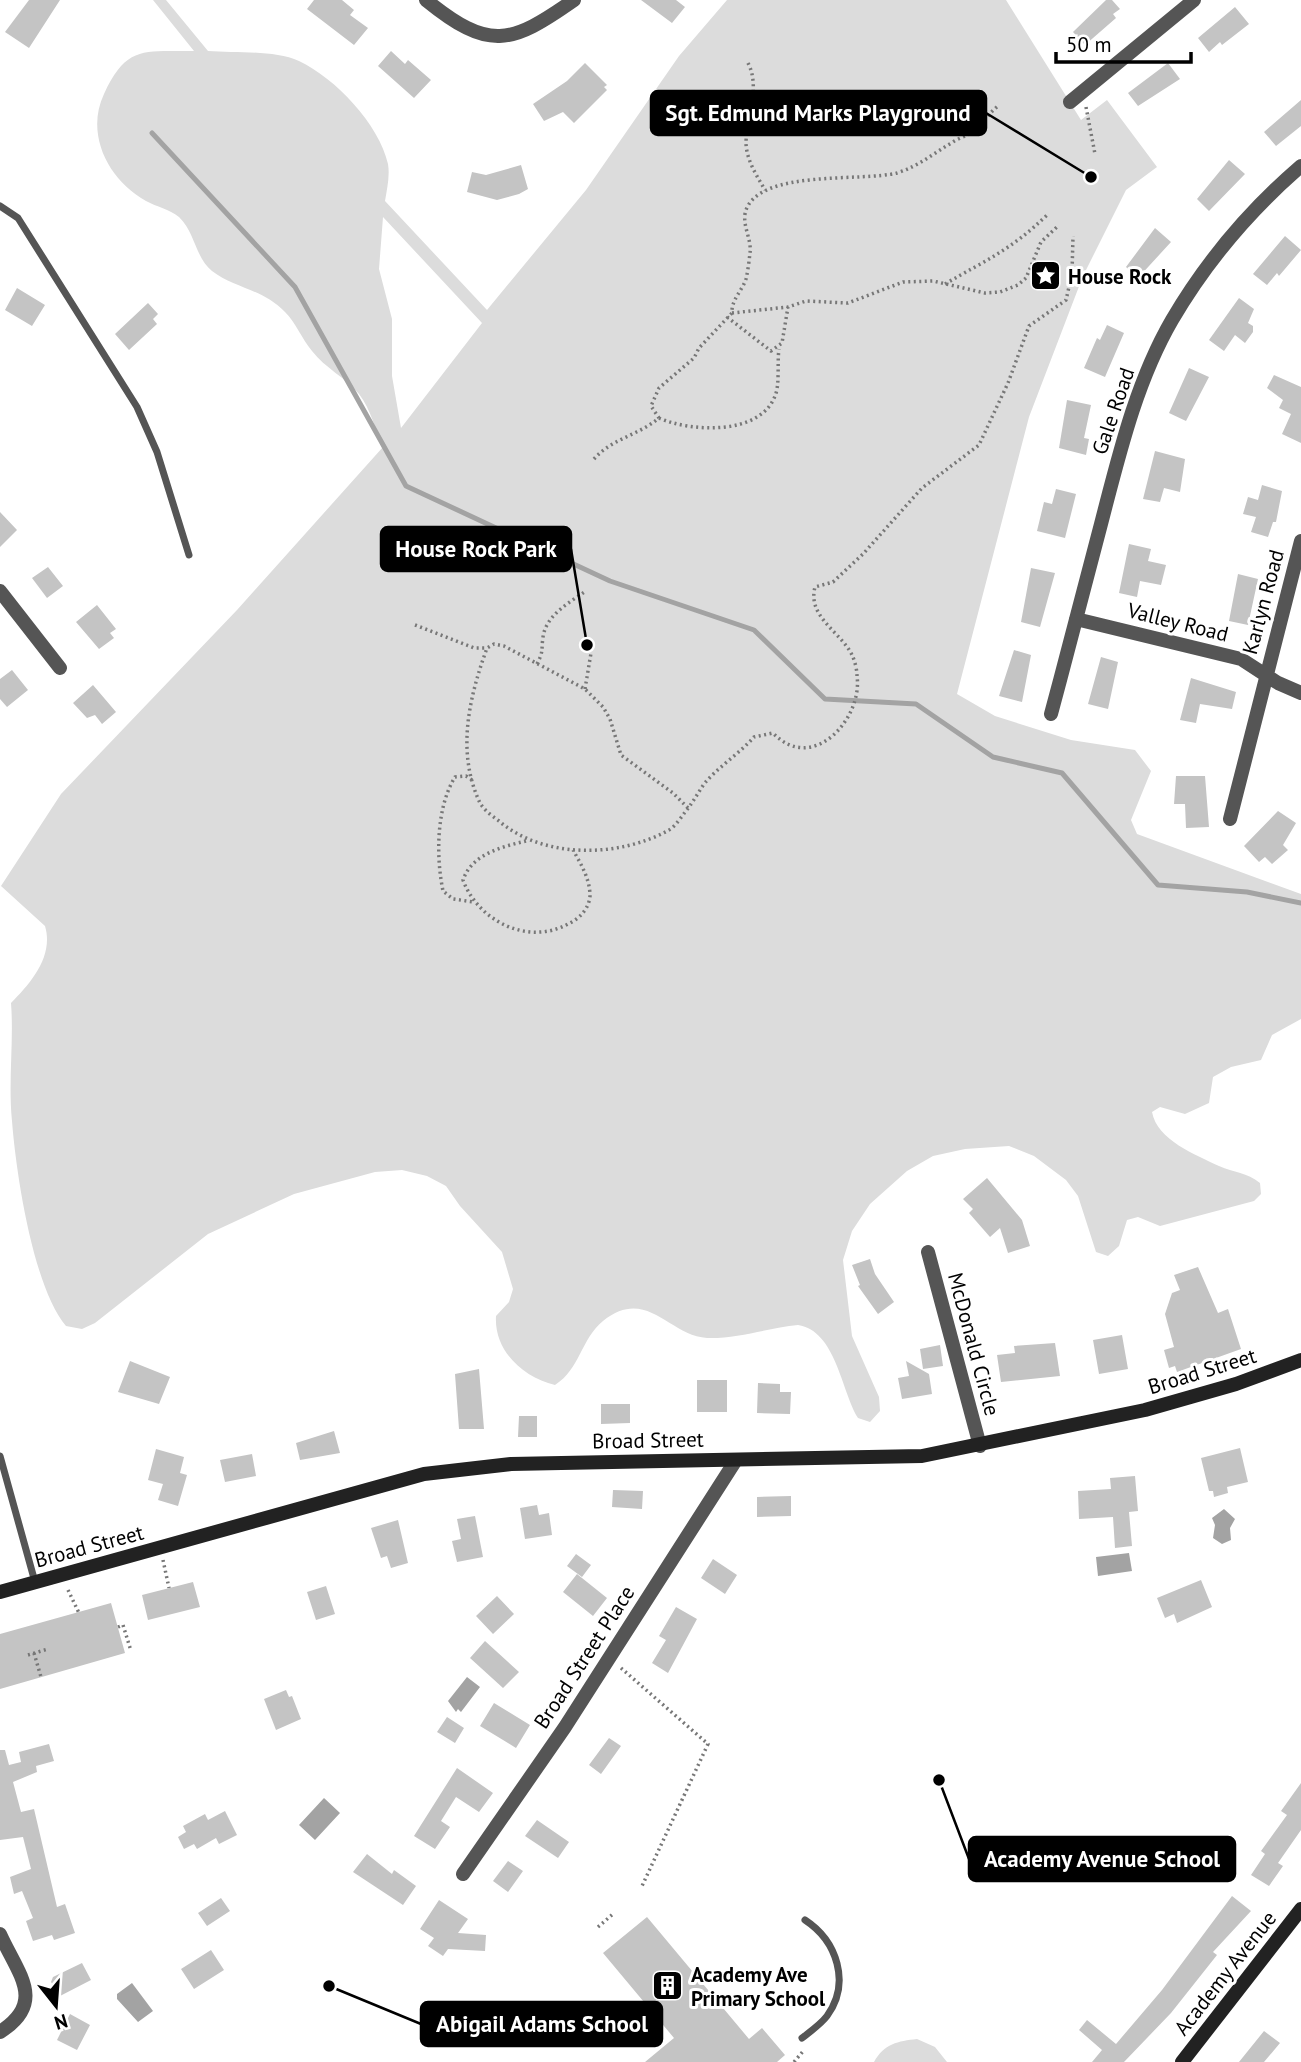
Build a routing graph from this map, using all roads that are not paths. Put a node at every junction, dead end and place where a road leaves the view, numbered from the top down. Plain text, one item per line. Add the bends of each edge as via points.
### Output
1 (426, 0) edge
2 (574, 0) edge
3 (1194, 0) edge
4 (1070, 102) dead end
5 (1301, 166) edge
6 (0, 205) edge
7 (1301, 541) edge
8 (189, 555) dead end
9 (0, 591) edge
10 (1076, 619) junction
11 (60, 668) dead end
12 (1265, 675) junction
13 (1301, 693) edge
14 (1051, 714) dead end
15 (1230, 819) dead end
16 (928, 1252) dead end
17 (1301, 1360) edge
18 (980, 1446) junction
19 (0, 1456) edge
20 (736, 1460) junction
21 (36, 1582) junction
22 (0, 1592) edge
23 (463, 1874) dead end
24 (1301, 1909) edge
25 (805, 1920) dead end
26 (0, 1934) edge
27 (0, 2032) edge
28 (803, 2038) dead end
29 (1184, 2061) edge

1 - 2 street via 458,26 491,37 524,31
3 - 4 street
5 - 10 street, Gale Road via 1259,204 1226,243 1193,287 1153,358 1115,470
6 - 8 lane via 18,218 127,387 157,452
7 - 12 street, Karlyn Road
9 - 11 street
10 - 12 street, Valley Road via 1241,659
10 - 14 street, Gale Road
12 - 13 street, Valley Road
12 - 15 street
16 - 18 street, McDonald Circle
17 - 18 main road, Broad Street via 1178,1401
18 - 20 main road, Broad Street via 901,1458
19 - 21 lane
20 - 21 main road, Broad Street via 451,1469 378,1485
20 - 23 street, Broad Street Place
21 - 22 main road, Broad Street
24 - 29 main road, Academy Avenue
25 - 28 lane via 828,1941 840,1975 830,2010
26 - 27 street via 27,2001 20,2017

